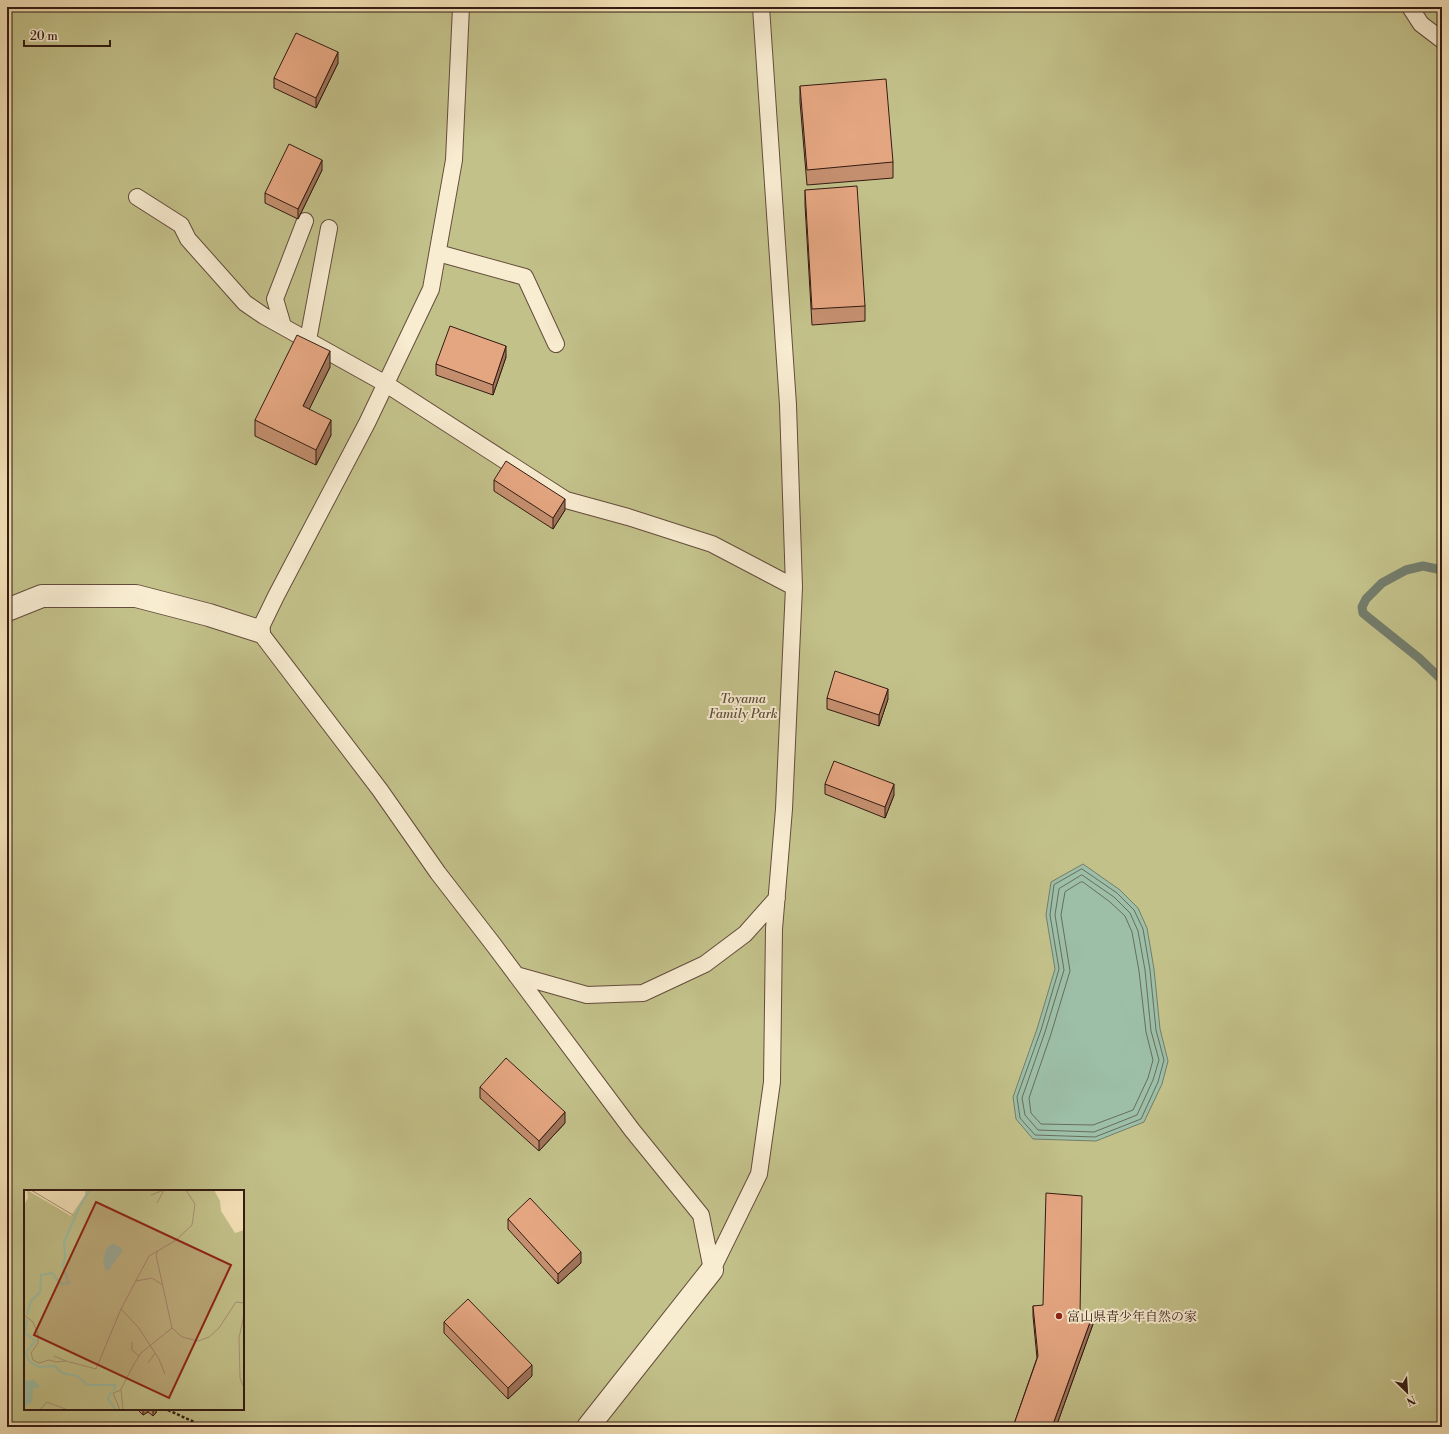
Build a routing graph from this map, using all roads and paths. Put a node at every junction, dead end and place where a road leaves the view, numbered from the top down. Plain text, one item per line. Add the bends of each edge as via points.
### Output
1 (461, 7) edge
2 (761, 7) edge
3 (1410, 7) edge
4 (1442, 40) edge
5 (137, 197) dead end
6 (305, 221) dead end
7 (329, 228) dead end
8 (438, 253) junction
9 (283, 326) junction
10 (308, 340) junction
11 (556, 344) dead end
12 (386, 384) junction
13 (794, 587) junction
14 (7, 610) edge
15 (259, 631) junction
16 (777, 898) junction
17 (516, 975) junction
18 (712, 1270) junction
19 (168, 1410) edge
20 (199, 1427) edge
21 (588, 1427) edge

1 - 8 lane via 454,160
2 - 13 lane via 788,405
3 - 4 lane via 1421,24
5 - 9 lane via 181,225 188,239 245,303
6 - 9 lane via 275,299
7 - 10 lane
8 - 11 lane via 525,277
8 - 12 lane via 431,289
9 - 10 lane
10 - 12 lane
12 - 13 lane via 566,500 712,544
12 - 15 lane
13 - 16 lane via 784,809
14 - 15 street via 42,596 136,596
15 - 17 lane
16 - 17 lane via 745,934 705,964 642,993 587,994
16 - 18 lane via 774,929 772,1082 759,1174
17 - 18 lane via 632,1130 701,1215
18 - 21 street
19 - 20 path

